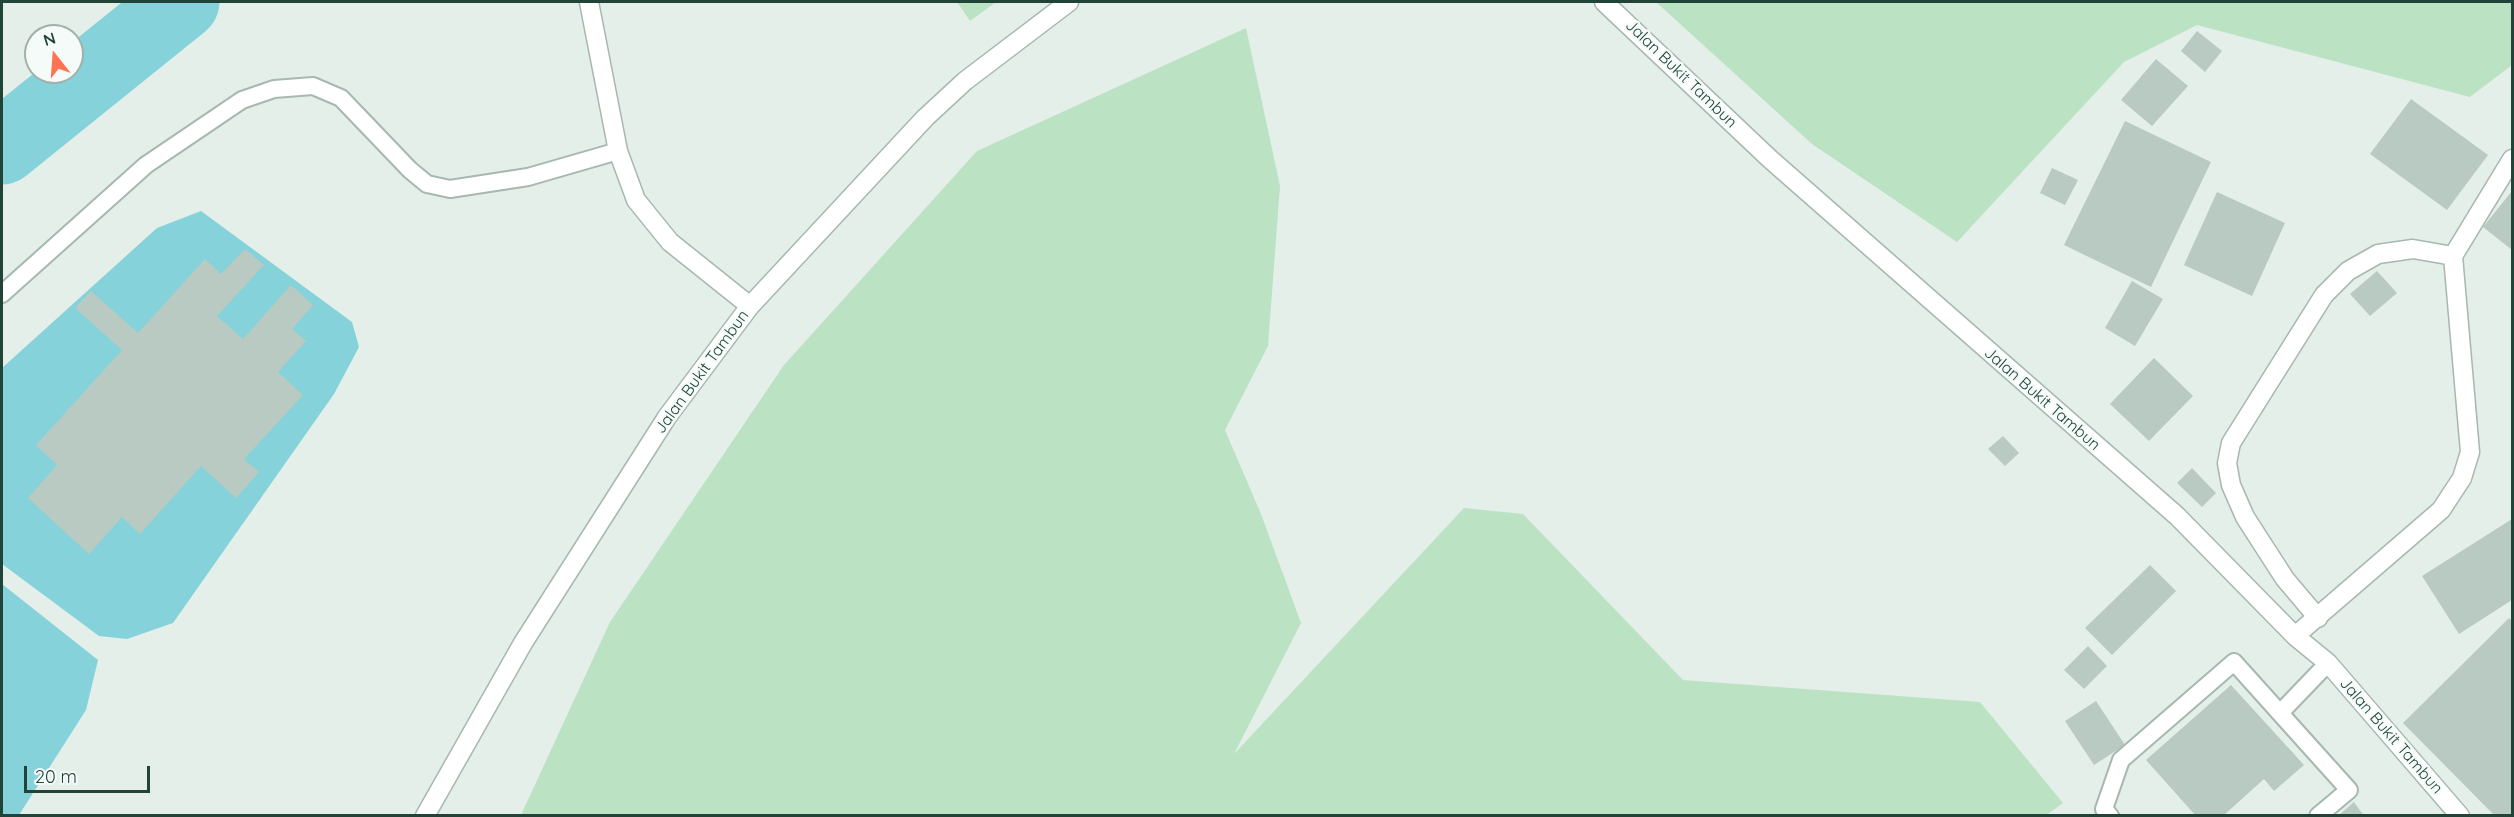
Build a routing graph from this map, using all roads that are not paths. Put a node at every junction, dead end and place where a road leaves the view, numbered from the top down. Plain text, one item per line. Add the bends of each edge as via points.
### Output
1 (589, 2) edge
2 (1069, 2) edge
3 (1604, 2) edge
4 (618, 151) junction
5 (2512, 159) edge
6 (2453, 256) junction
7 (2, 294) edge
8 (750, 306) junction
9 (2318, 618) junction
10 (2295, 636) junction
11 (2328, 663) junction
12 (2280, 713) junction
13 (425, 816) edge
14 (2110, 816) edge
15 (2318, 816) edge
16 (2460, 816) edge

1 - 4 street
2 - 8 street, Jalan Bukit Tambun via 965,81 925,118
3 - 10 street, Jalan Bukit Tambun via 1770,159 2177,516
4 - 7 lane via 528,177 450,189 427,184 410,170 341,98 312,86 274,89 242,100 146,165
4 - 8 street via 636,200 670,242
5 - 6 street
6 - 9 street via 2470,452 2462,478 2441,510
6 - 9 street via 2413,249 2378,254 2348,271 2324,296 2231,443 2227,463 2231,485 2245,517 2285,579
8 - 13 street, Jalan Bukit Tambun via 667,417 523,643
9 - 10 street
10 - 11 street, Jalan Bukit Tambun
11 - 12 lane
11 - 16 street, Jalan Bukit Tambun
12 - 14 lane via 2234,662 2121,760 2104,809
12 - 15 lane via 2349,790

